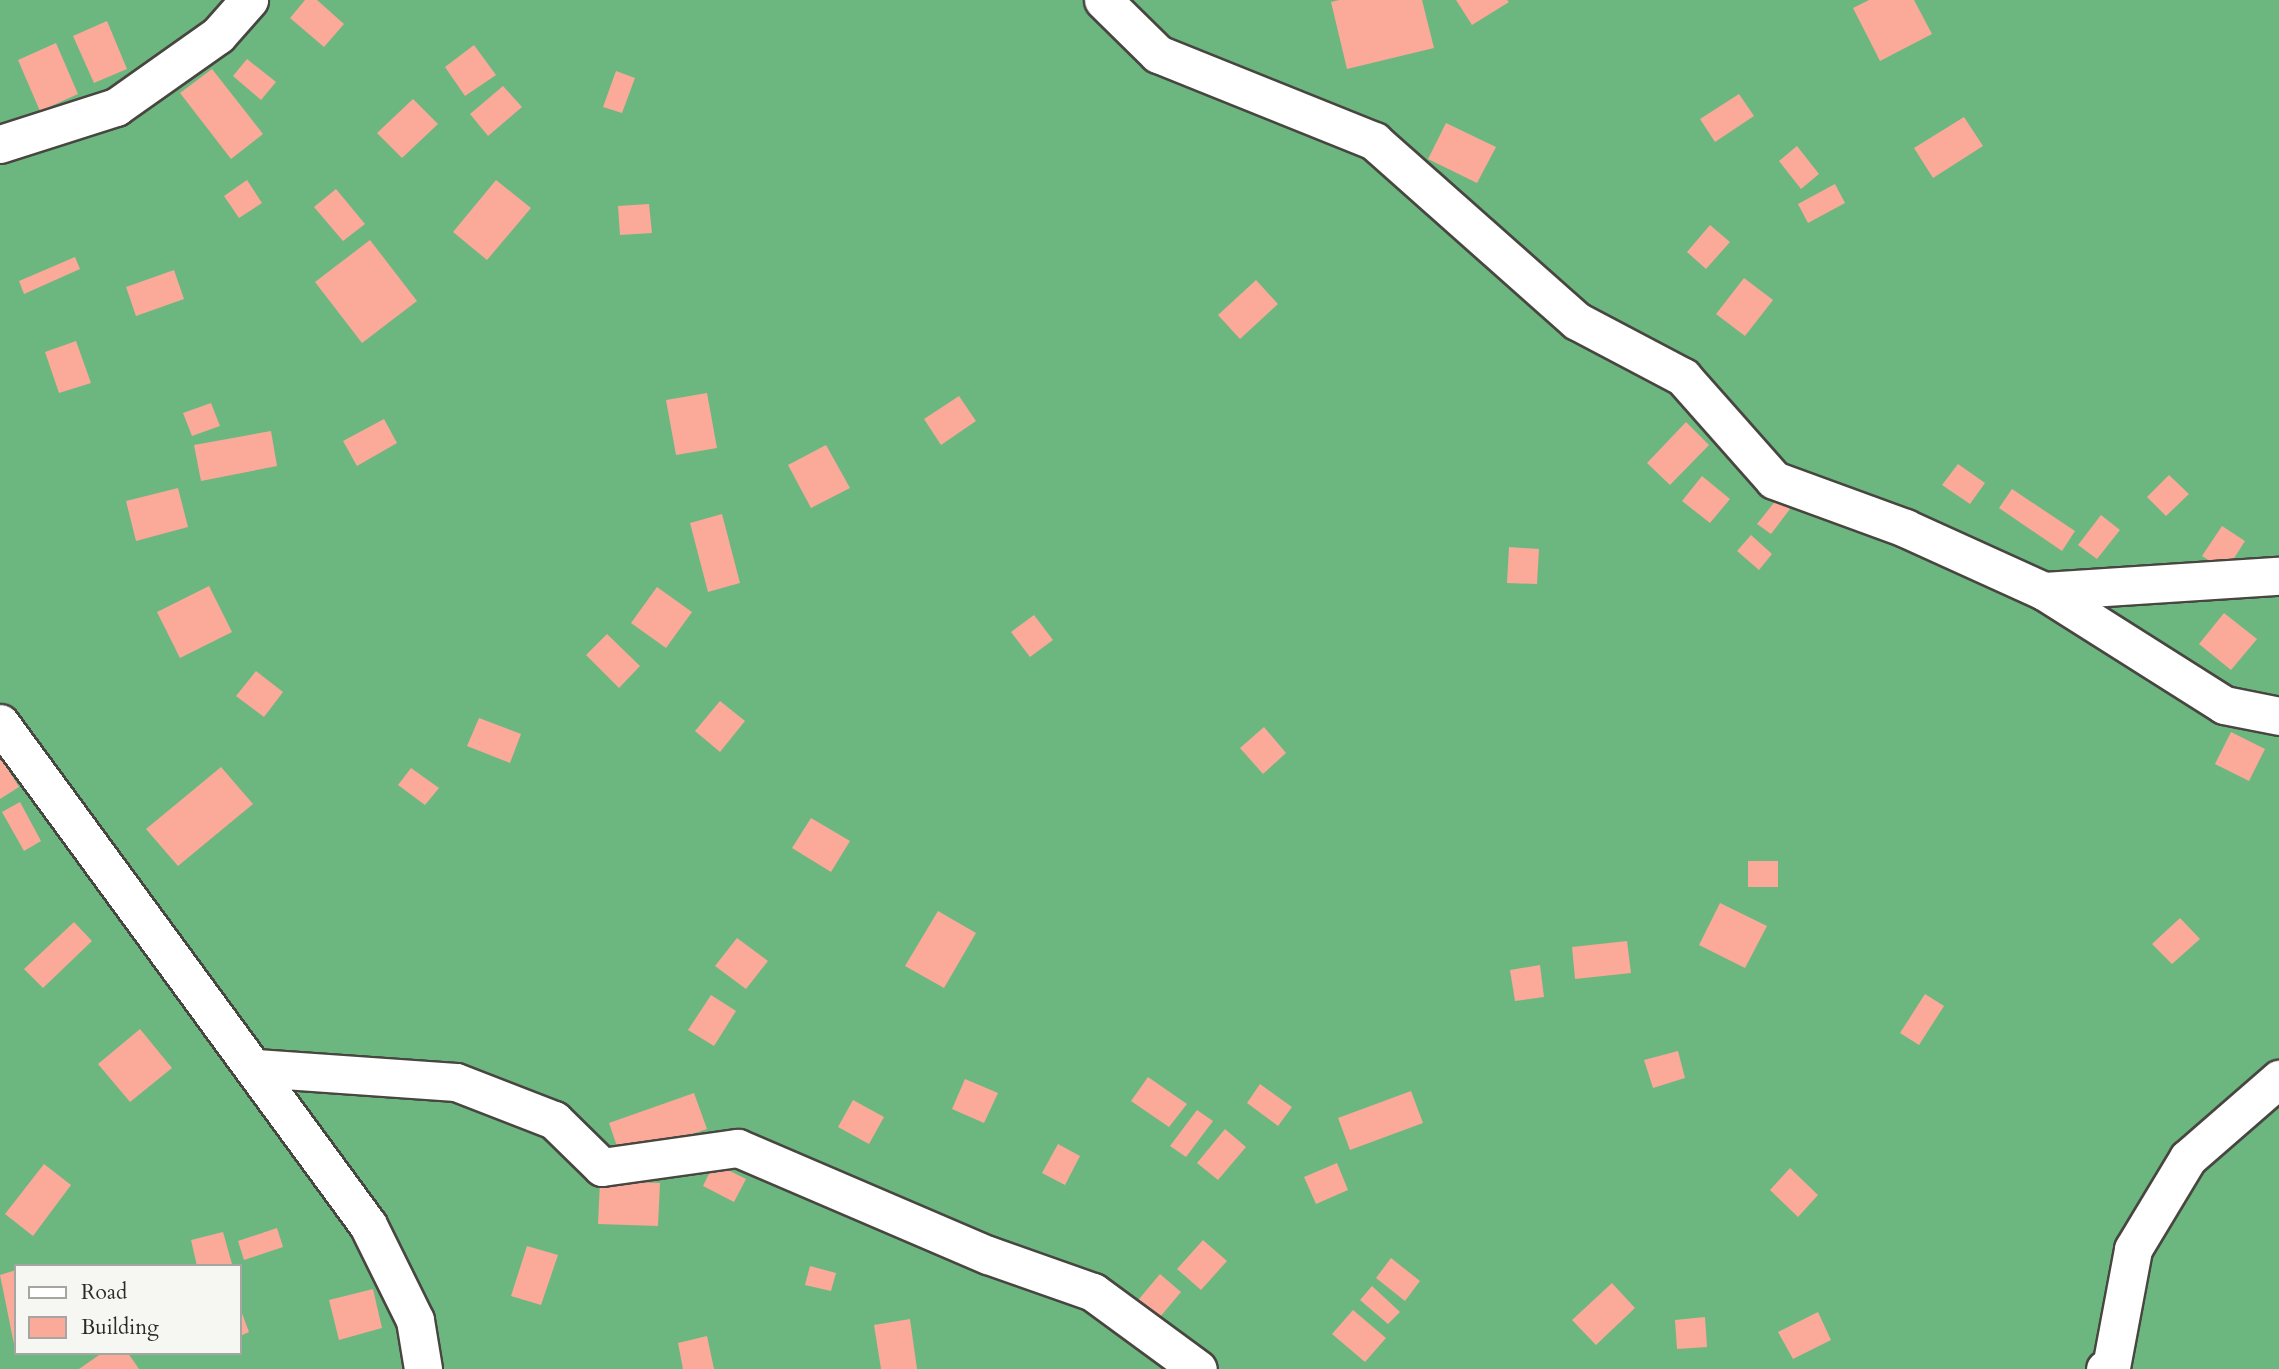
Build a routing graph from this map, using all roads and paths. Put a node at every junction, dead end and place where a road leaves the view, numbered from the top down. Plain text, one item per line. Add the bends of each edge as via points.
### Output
1 (249, 0) edge
2 (1103, 0) edge
3 (0, 144) edge
4 (2279, 576) edge
5 (2044, 591) junction
6 (2279, 716) edge
7 (0, 723) edge
8 (256, 1068) junction
9 (2279, 1079) edge
10 (423, 1369) edge
11 (1198, 1369) edge
12 (2105, 1369) edge

1 - 3 street via 218,35 116,107
2 - 5 street via 1158,54 1374,141 1577,321 1683,377 1774,480 1905,528
4 - 5 street
5 - 6 street via 2224,705
7 - 8 street
8 - 10 street via 368,1225 415,1320
8 - 11 street via 456,1082 554,1120 602,1167 738,1148 988,1255 1093,1292
9 - 12 street via 2188,1158 2133,1248 2111,1367

